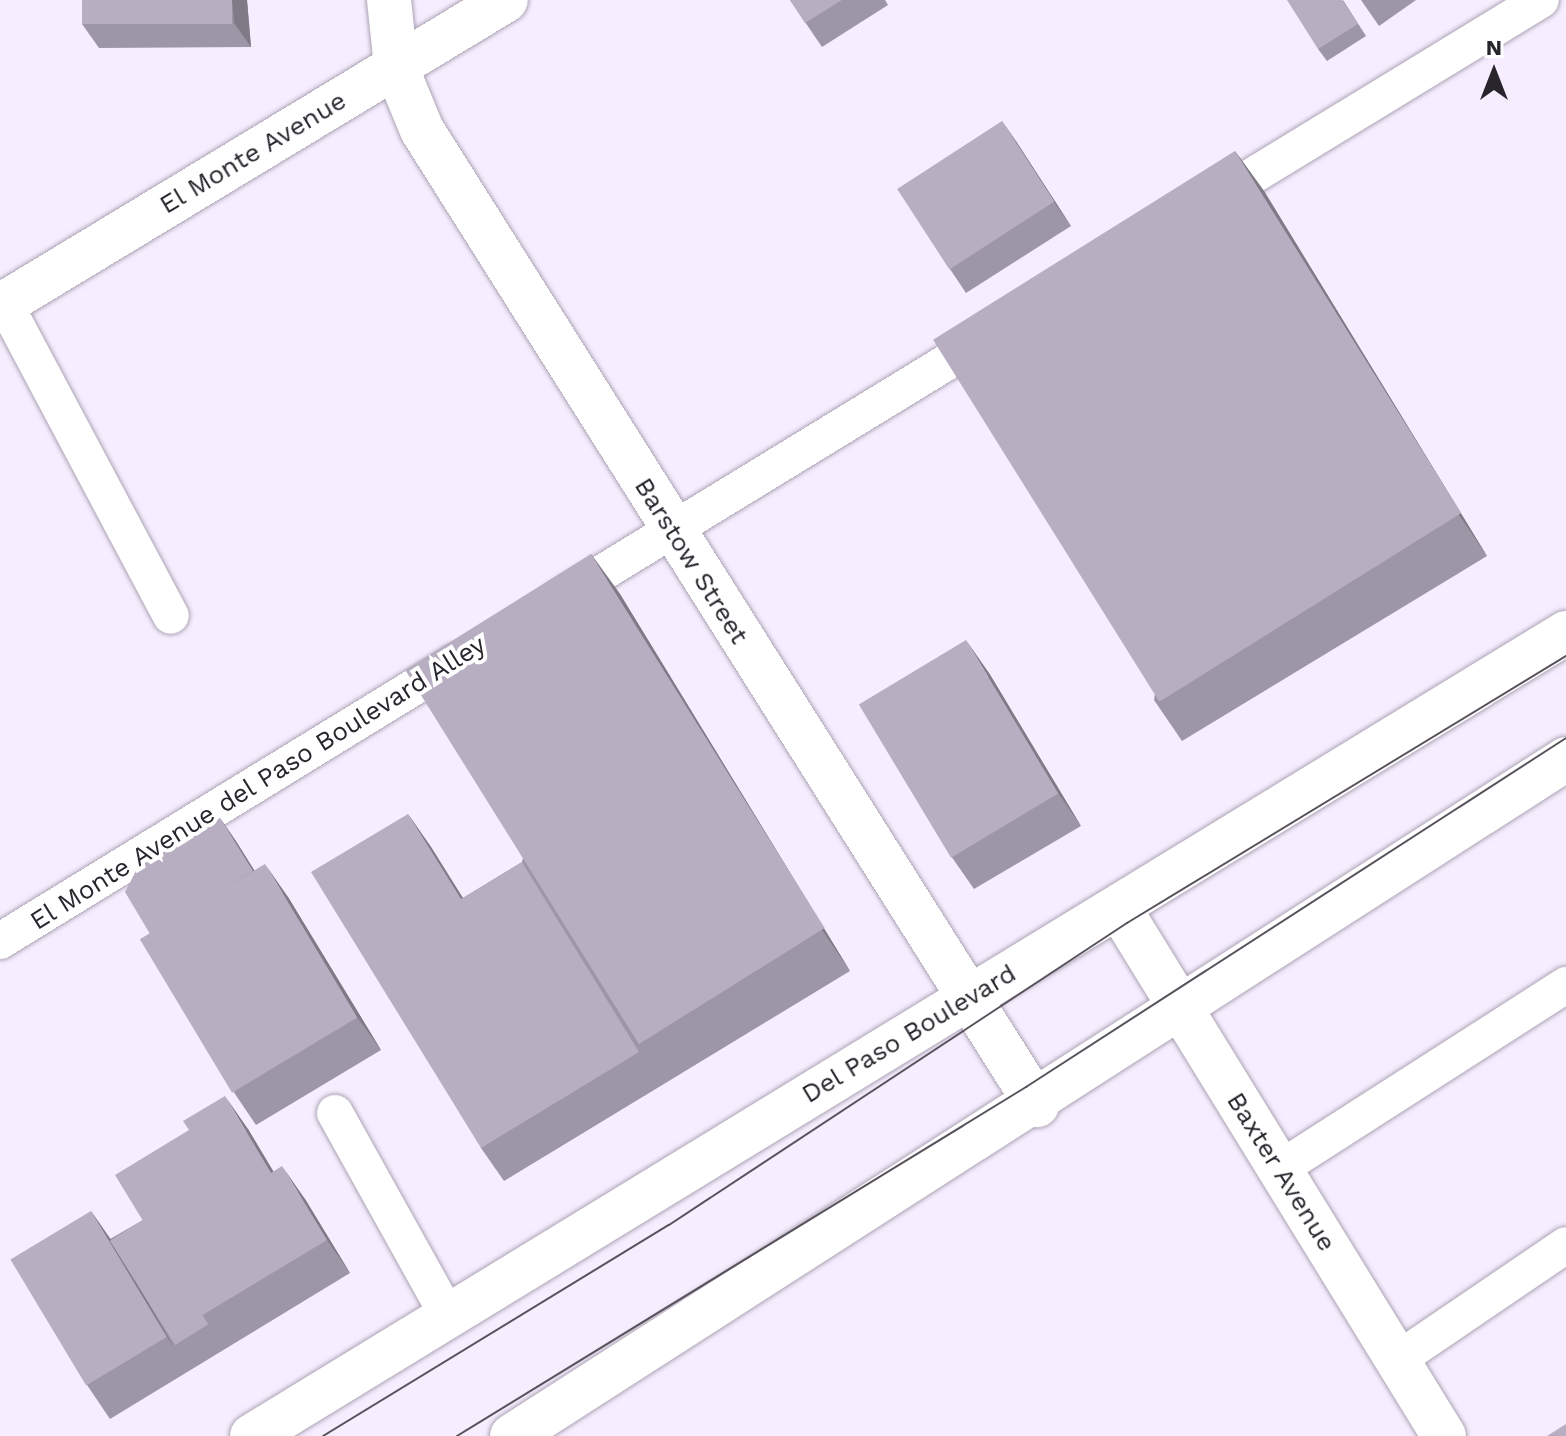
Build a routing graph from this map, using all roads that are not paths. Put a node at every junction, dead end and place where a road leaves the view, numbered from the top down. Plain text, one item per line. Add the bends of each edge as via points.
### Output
1 (389, 0) edge
2 (506, 0) edge
3 (1541, 0) edge
4 (396, 67) junction
5 (1187, 216) edge
6 (2, 305) edge
7 (1024, 315) edge
8 (671, 531) junction
9 (171, 616) dead end
10 (525, 619) edge
11 (1566, 633) edge
12 (485, 644) edge
13 (1566, 759) edge
14 (1119, 908) junction
15 (0, 941) edge
16 (1566, 985) edge
17 (968, 997) junction
18 (1178, 1009) junction
19 (1037, 1105) junction
20 (335, 1113) dead end
21 (1281, 1168) junction
22 (1566, 1245) edge
23 (448, 1316) junction
24 (1397, 1360) junction
25 (252, 1436) edge
26 (512, 1436) edge
27 (1444, 1436) edge

1 - 4 main road, Barstow Street
2 - 4 main road, El Monte Avenue
3 - 5 lane
4 - 6 main road, El Monte Avenue
4 - 8 main road, Barstow Street via 422,130
6 - 9 lane
7 - 8 lane
8 - 10 lane
8 - 17 main road, Barstow Street
11 - 14 main road, Del Paso Boulevard
12 - 15 lane, El Monte Avenue del Paso Boulevard Alley
13 - 18 main road
14 - 17 main road, Del Paso Boulevard
14 - 18 main road, Baxter Avenue
16 - 21 lane
17 - 19 main road, Barstow Street
17 - 23 main road, Del Paso Boulevard
18 - 19 main road
18 - 21 main road, Baxter Avenue
19 - 26 main road
20 - 23 lane
21 - 24 main road, Baxter Avenue
22 - 24 lane
23 - 25 main road, Del Paso Boulevard
24 - 27 main road, Baxter Avenue

